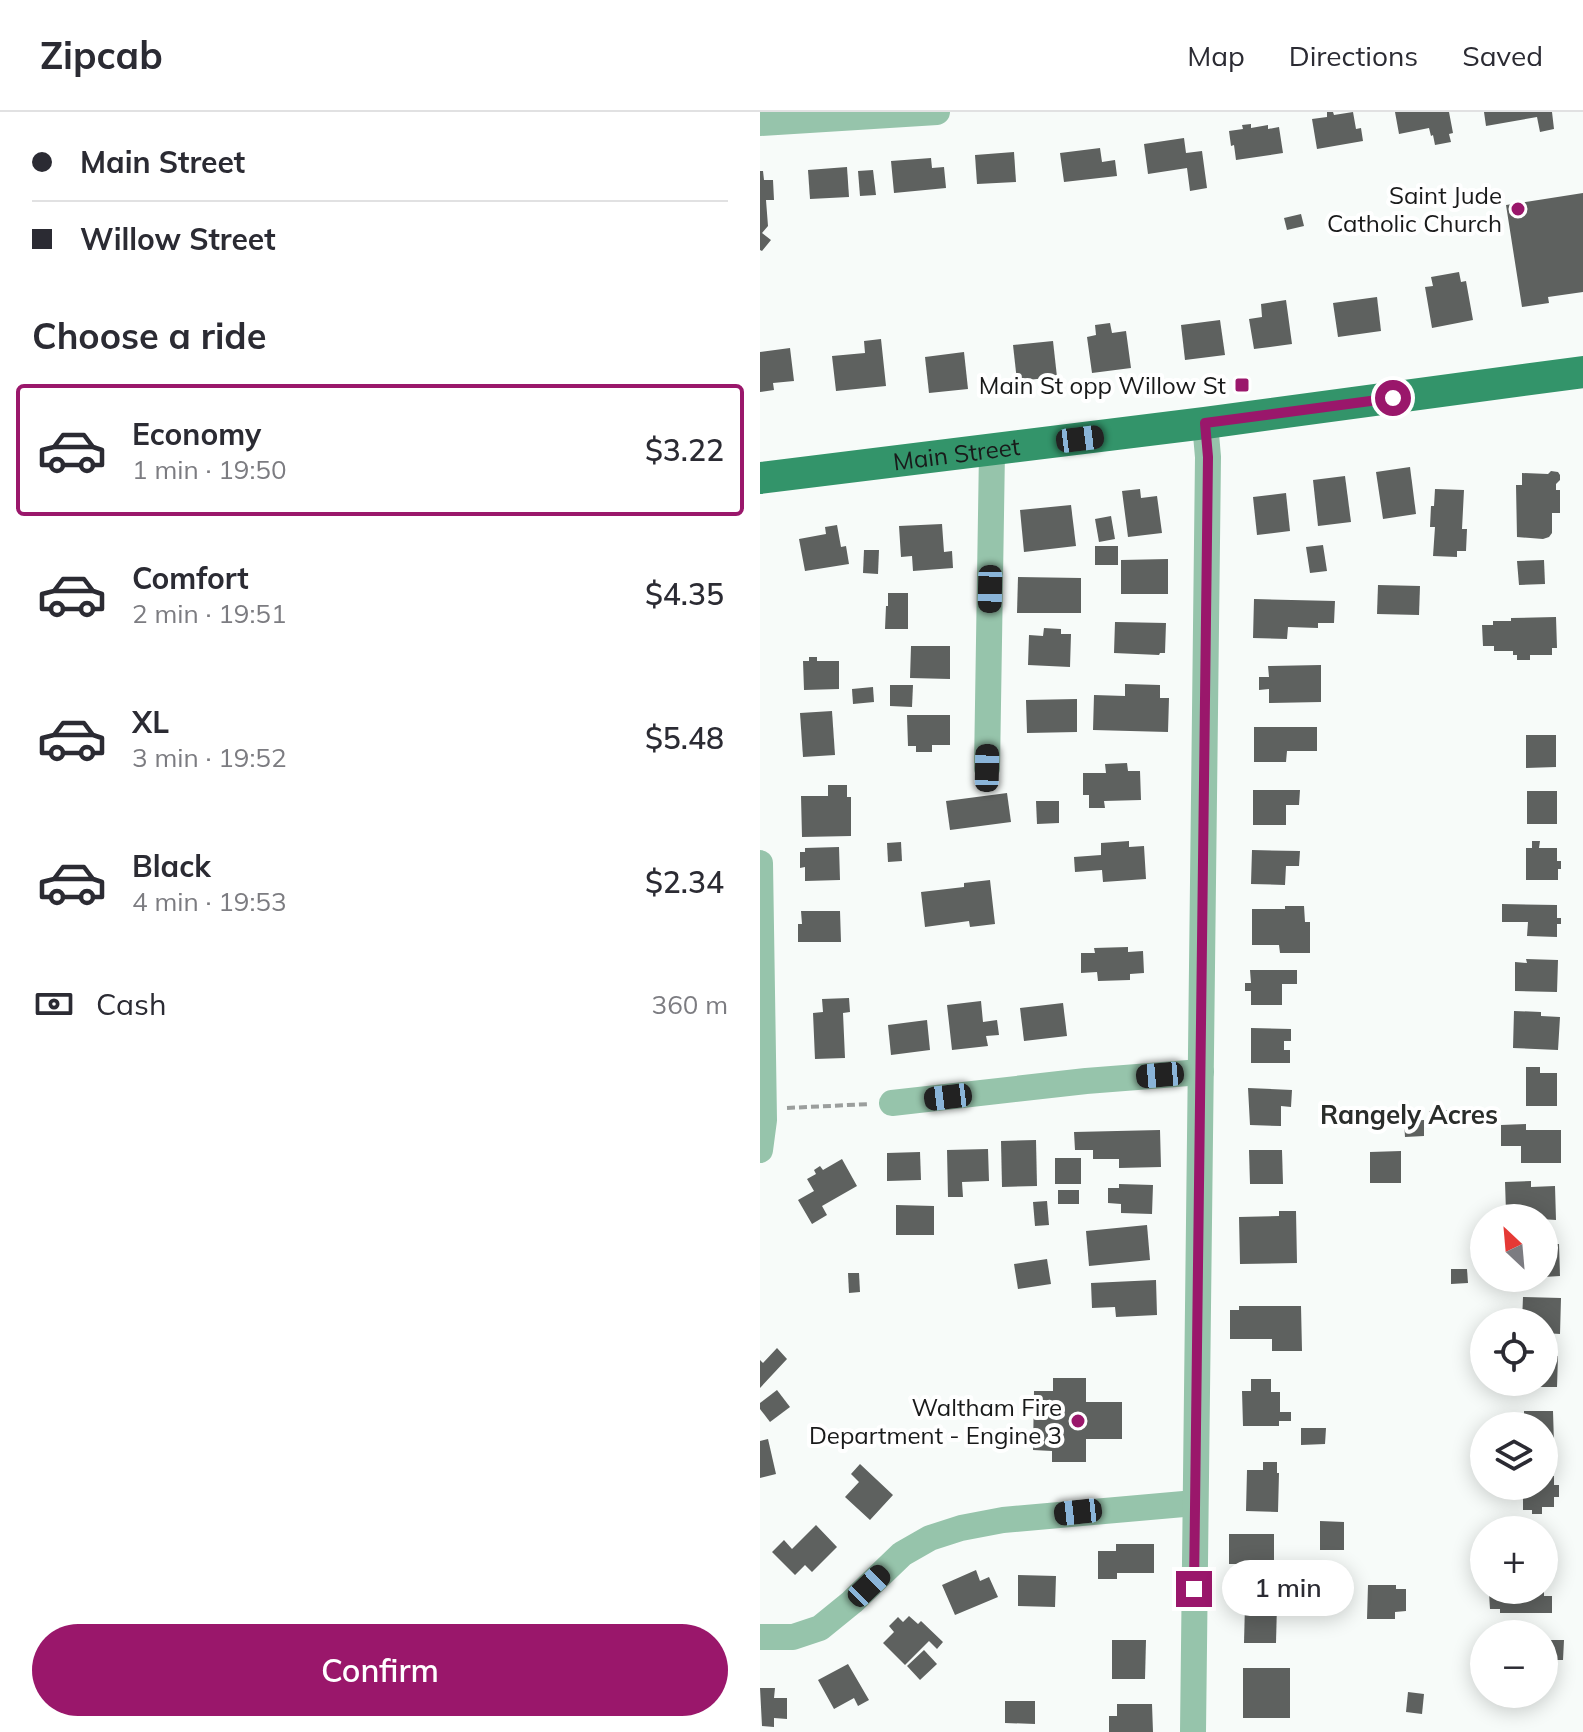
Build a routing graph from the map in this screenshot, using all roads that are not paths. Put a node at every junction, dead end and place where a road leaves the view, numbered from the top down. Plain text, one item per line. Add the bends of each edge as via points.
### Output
1 (937, 112) edge
2 (763, 119) edge
3 (1583, 372) edge
4 (1205, 423) junction
5 (992, 451) junction
6 (760, 478) edge
7 (987, 768) dead end
8 (760, 863) edge
9 (1201, 1072) junction
10 (892, 1103) road end
11 (760, 1150) edge
12 (1195, 1503) junction
13 (760, 1637) edge
14 (1193, 1732) edge

1 - 2 street
3 - 4 main road, Main Street
4 - 5 main road, Main Street
4 - 9 street
5 - 6 main road, Main Street
5 - 7 street
8 - 11 street
9 - 10 street
9 - 12 street
12 - 13 street via 961,1528 902,1554 820,1628 793,1637
12 - 14 street

